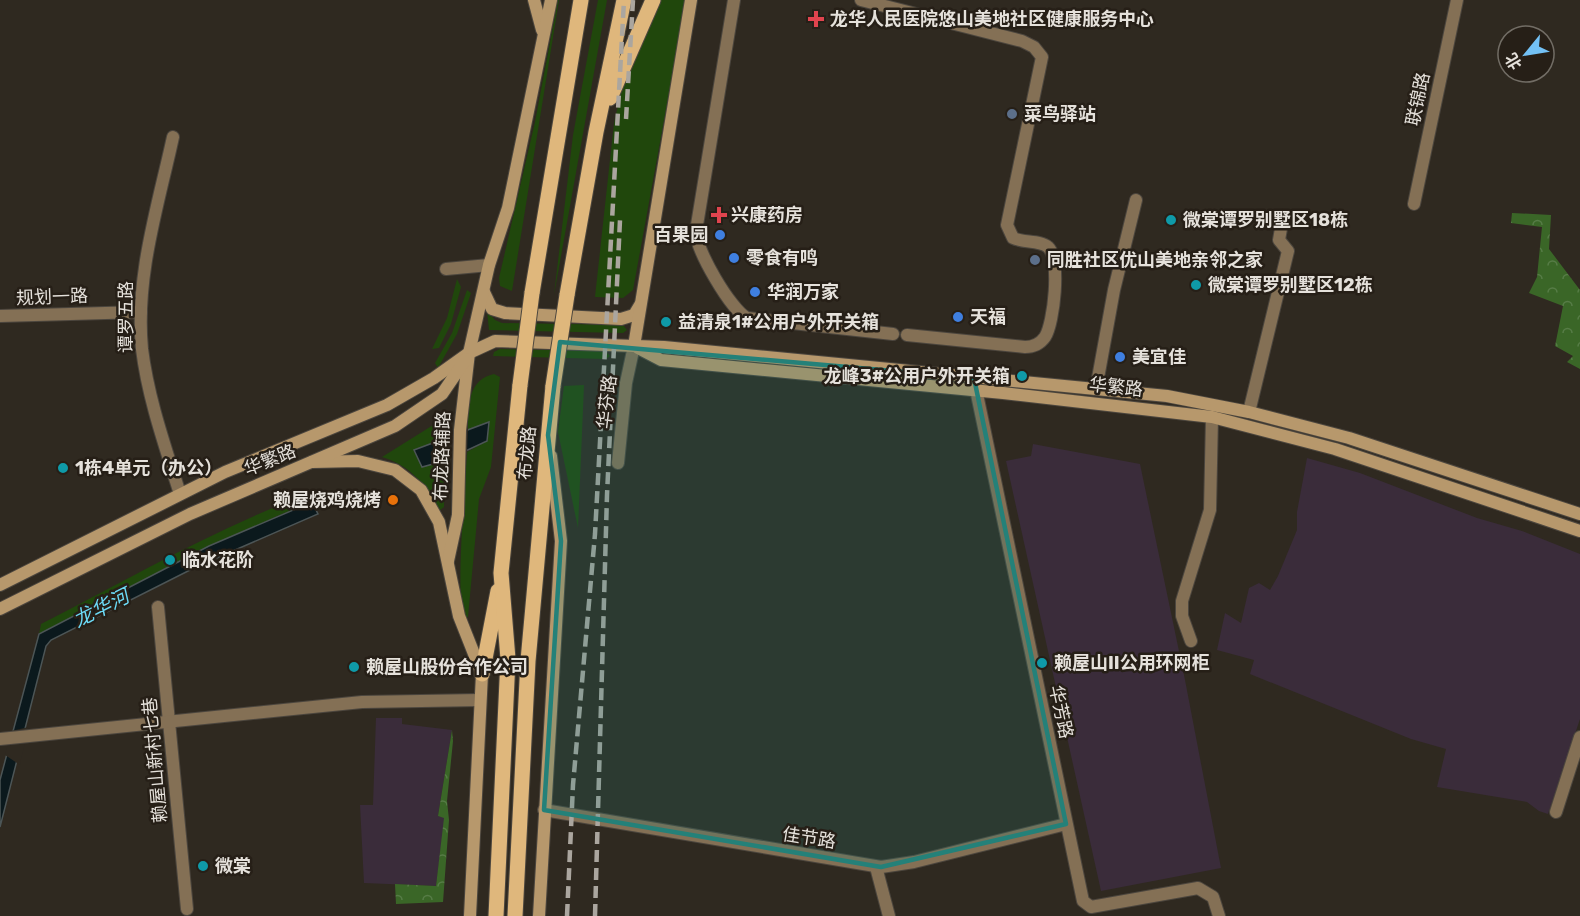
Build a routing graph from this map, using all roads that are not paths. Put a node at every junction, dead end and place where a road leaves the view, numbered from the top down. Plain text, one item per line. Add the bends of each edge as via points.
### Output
1 (534, 0) edge
2 (551, 0) edge
3 (581, 0) edge
4 (624, 0) edge
5 (653, 0) edge
6 (691, 0) edge
7 (734, 0) edge
8 (861, 0) edge
9 (1457, 0) edge
10 (543, 43) junction
11 (596, 132) junction
12 (173, 137) dead end
13 (1136, 200) dead end
14 (1414, 204) dead end
15 (1283, 217) dead end
16 (489, 266) junction
17 (446, 268) dead end
18 (484, 292) junction
19 (640, 304) junction
20 (141, 312) junction
21 (0, 316) edge
22 (893, 334) dead end
23 (907, 335) dead end
24 (634, 346) junction
25 (469, 353) junction
26 (974, 378) junction
27 (1096, 389) junction
28 (976, 391) junction
29 (1249, 412) junction
30 (1212, 417) junction
31 (548, 435) junction
32 (312, 438) junction
33 (316, 461) junction
34 (618, 464) dead end
35 (180, 494) junction
36 (1580, 514) edge
37 (1580, 531) edge
38 (448, 561) junction
39 (501, 573) junction
40 (0, 585) edge
41 (158, 607) dead end
42 (0, 609) edge
43 (1191, 641) dead end
44 (482, 674) junction
45 (480, 700) junction
46 (169, 720) junction
47 (1580, 737) edge
48 (5, 739) edge
49 (544, 810) junction
50 (1556, 812) dead end
51 (1066, 824) junction
52 (876, 867) junction
53 (187, 909) dead end
54 (470, 916) edge
55 (496, 916) edge
56 (515, 916) edge
57 (539, 916) edge
58 (889, 916) edge
59 (1219, 916) edge

1 - 10 main road via 540,12
2 - 10 main road, 布龙路辅路
3 - 39 main road, 布龙路, bridge via 532,293
4 - 11 main road, 布龙路
5 - 11 main road
6 - 19 main road
7 - 22 street via 696,231 699,249 738,312 747,318
8 - 23 street via 1022,41 1042,57 1008,225 1013,238 1043,244 1054,256 1056,272 1047,334 1038,344 1025,347
9 - 14 street, 联锦路
10 - 16 main road, 布龙路辅路 via 508,208
11 - 31 main road, 布龙路, bridge via 567,295
12 - 20 street, 谭罗五路 via 147,255
13 - 27 street
15 - 29 street via 1279,240 1288,251
16 - 17 street
16 - 18 main road, 布龙路辅路
18 - 19 main road via 492,309 505,313 621,319 634,315
18 - 25 main road, 布龙路辅路
19 - 24 main road
20 - 21 street, 规划一路
20 - 35 street, 谭罗五路 via 149,388
24 - 25 main road, 华繁路 via 495,341
24 - 26 main road, 华繁路
24 - 28 main road, 华繁路 via 662,360
24 - 34 street, 华芬路
25 - 32 main road, 华繁路 via 407,394
25 - 33 main road, 华繁路 via 435,401 395,426
25 - 38 main road, 布龙路辅路 via 460,430 458,515
26 - 27 main road, 华繁路
26 - 28 street, 华芳路
27 - 29 main road, 华繁路 via 1167,396
28 - 30 main road, 华繁路
28 - 51 street, 华芳路
29 - 36 main road, 华繁路 via 1395,451
30 - 37 main road, 华繁路 via 1335,449
30 - 43 street via 1210,510 1182,601 1182,616
31 - 49 main road via 561,541
31 - 56 main road, 布龙路 via 528,661
32 - 33 main road
32 - 35 main road, 华繁路
33 - 38 main road via 366,462 409,478 433,509
33 - 42 main road, 华繁路 via 190,514
35 - 40 main road, 华繁路
38 - 44 main road, 布龙路辅路 via 463,630
39 - 44 main road
39 - 55 main road, 布龙路 via 508,659
41 - 46 street, 赖屋山新村七巷
44 - 45 main road, 布龙路辅路
45 - 46 street via 362,702
45 - 54 main road, 布龙路辅路
46 - 48 street
46 - 53 street, 赖屋山新村七巷
47 - 50 street
49 - 52 street, 佳节路
49 - 57 main road
51 - 52 street, 佳节路 via 914,862
51 - 59 street, 华芳路 via 1087,905 1198,888 1213,897
52 - 58 street

